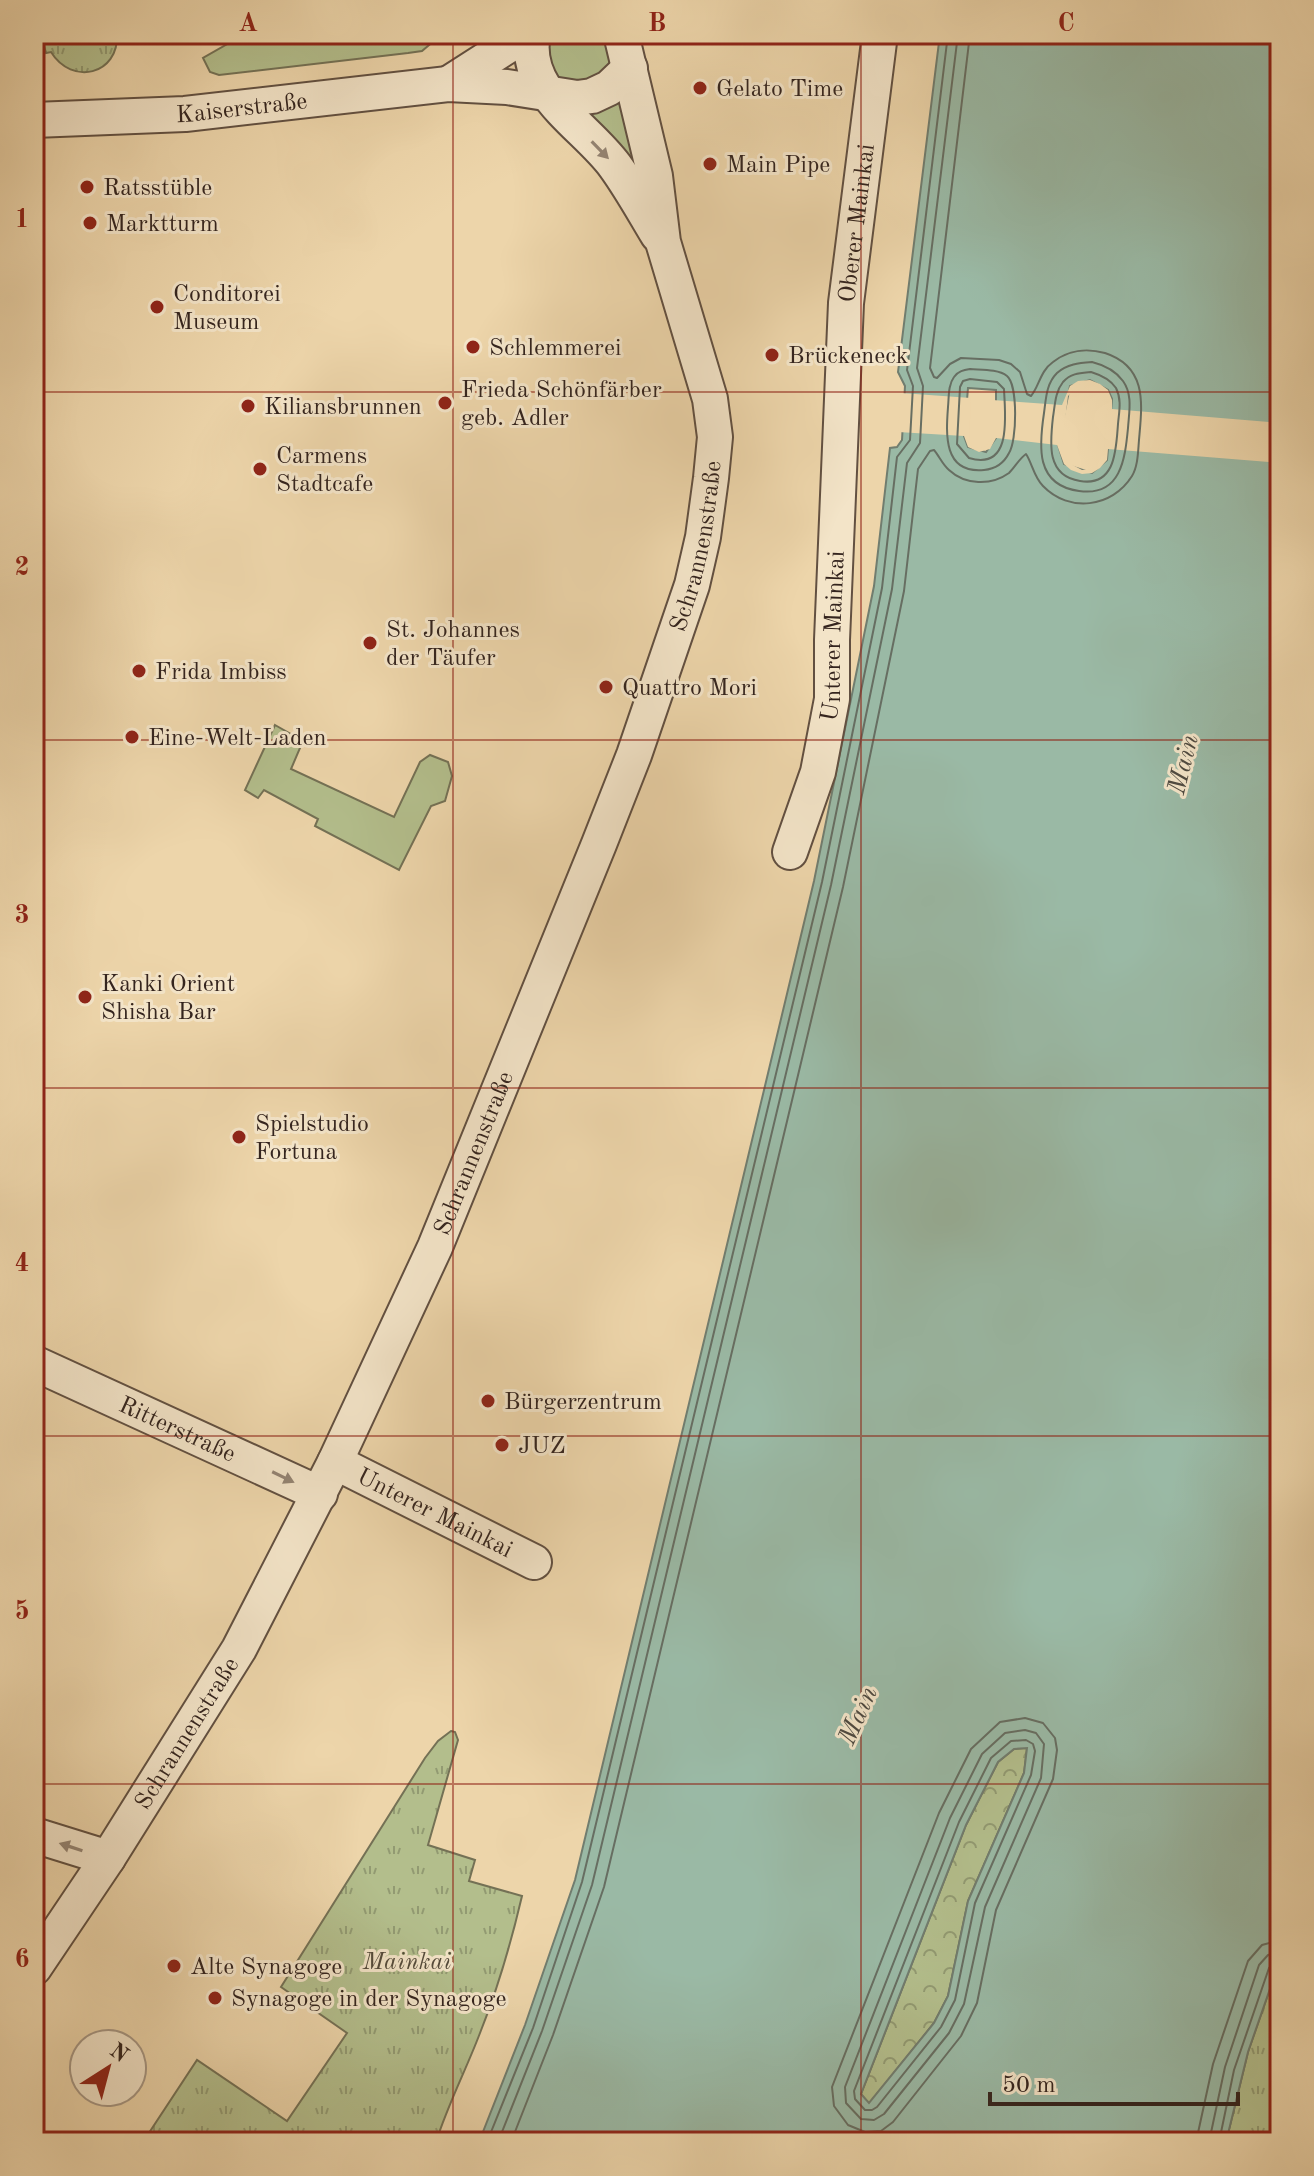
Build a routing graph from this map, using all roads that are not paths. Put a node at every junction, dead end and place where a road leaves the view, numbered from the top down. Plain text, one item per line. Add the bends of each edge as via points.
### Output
1 (526, 34) edge
2 (533, 34) edge
3 (880, 34) edge
4 (626, 45) edge
5 (448, 84) junction
6 (548, 93) junction
7 (34, 120) edge
8 (663, 242) junction
9 (843, 415) joint
10 (790, 852) dead end
11 (34, 1363) edge
12 (335, 1462) junction
13 (320, 1494) junction
14 (534, 1562) dead end
15 (34, 1835) edge
16 (108, 1858) junction
17 (34, 1968) edge

1 - 5 street
2 - 6 street via 533,59
3 - 9 street, Oberer Mainkai via 846,303
4 - 6 street, Kaiserstraße via 615,84 592,96
4 - 8 street via 655,176
5 - 6 street, Kaiserstraße
5 - 7 street, Kaiserstraße via 185,114
6 -> 8 street via 615,165
8 - 12 street, Schrannenstraße via 710,399 715,437 692,585 634,755 435,1247
9 - 10 street, Unterer Mainkai via 832,699 818,772
11 -> 13 street, Ritterstraße
12 - 13 street, Schrannenstraße
12 - 14 street, Unterer Mainkai
13 - 16 street, Schrannenstraße via 239,1649
16 -> 15 street
16 - 17 street, Schrannenstraße

